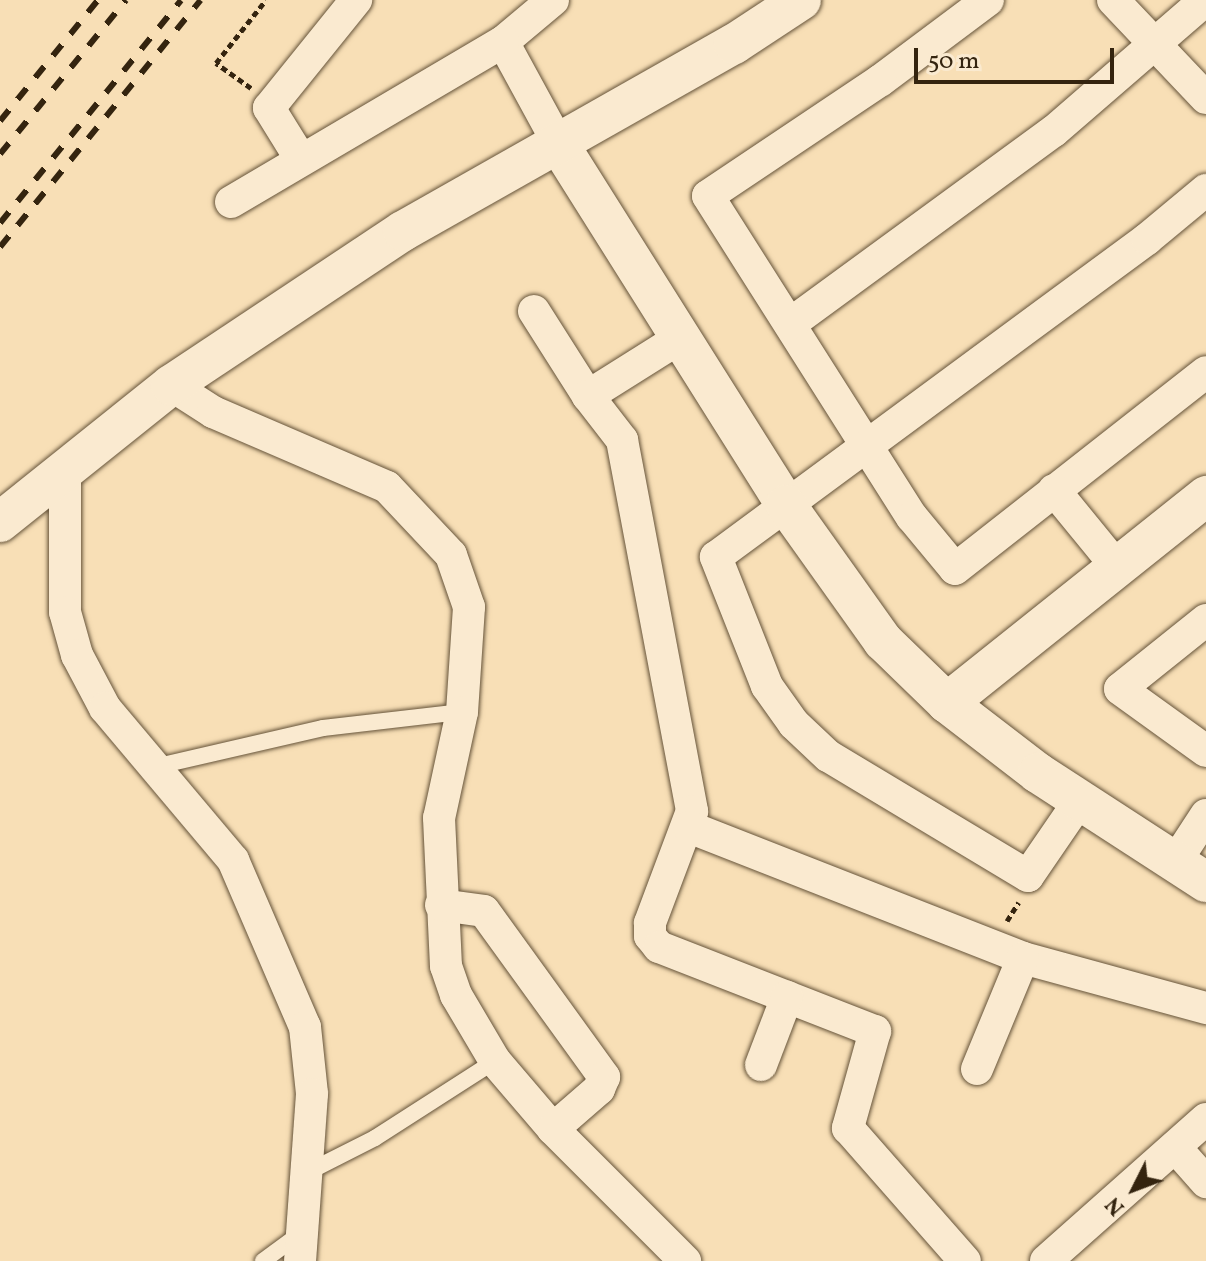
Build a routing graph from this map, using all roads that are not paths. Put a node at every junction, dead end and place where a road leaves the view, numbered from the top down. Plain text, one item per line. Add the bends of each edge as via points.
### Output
1 (356, 0) edge
2 (553, 0) edge
3 (801, 0) edge
4 (988, 0) edge
5 (1113, 0) edge
6 (1205, 0) edge
7 (503, 42) junction
8 (1157, 46) junction
9 (1206, 98) edge
10 (558, 143) junction
11 (300, 158) junction
12 (1206, 190) edge
13 (231, 202) dead end
14 (534, 311) dead end
15 (790, 324) junction
16 (680, 338) junction
17 (1206, 372) edge
18 (171, 385) junction
19 (588, 396) junction
20 (868, 447) junction
21 (65, 469) junction
22 (1054, 490) junction
23 (1206, 496) edge
24 (786, 505) junction
25 (0, 522) edge
26 (1117, 567) junction
27 (1206, 620) edge
28 (947, 703) junction
29 (462, 712) junction
30 (1206, 751) edge
31 (154, 767) junction
32 (1080, 800) junction
33 (1206, 815) edge
34 (689, 827) junction
35 (1191, 871) edge
36 (441, 905) junction
37 (1023, 958) junction
38 (787, 997) junction
39 (1206, 1008) edge
40 (495, 1061) junction
41 (761, 1065) dead end
42 (977, 1069) dead end
43 (1206, 1119) edge
44 (553, 1129) junction
45 (1175, 1147) junction
46 (308, 1172) junction
47 (1206, 1182) edge
48 (301, 1246) edge
49 (263, 1261) edge
50 (685, 1261) edge
51 (965, 1261) edge
52 (1046, 1261) edge

1 - 11 street via 269,108
2 - 7 street
3 - 10 street
4 - 15 street via 881,80 708,196
5 - 8 street
6 - 8 street
7 - 10 street
7 - 11 street
8 - 9 street
8 - 15 street via 1054,131
10 - 16 street
10 - 18 street via 403,231
11 - 13 street
12 - 20 street
14 - 19 street
15 - 20 street
16 - 19 street
16 - 24 street
17 - 22 street
18 - 21 street
18 - 29 street via 213,412 387,487 451,555 469,607
19 - 34 street via 622,440 692,811
20 - 22 street via 912,517 955,569
20 - 24 street
21 - 25 street
21 - 31 street via 62,565 73,641 105,708
22 - 26 street
23 - 26 street
24 - 28 street via 883,641
24 - 32 street via 716,557 767,686 794,724 828,756 1028,876
26 - 28 street
27 - 30 street via 1120,689
28 - 32 street
29 - 31 lane via 323,728
29 - 36 street via 439,818
31 - 46 street via 233,860 305,1027 312,1094
32 - 35 street
33 - 35 street
34 - 37 street
34 - 38 street via 650,923 650,936 659,947
36 - 40 street via 446,966 456,995
36 - 44 street via 484,911 604,1077 599,1089
37 - 39 street
37 - 42 street
38 - 41 street
38 - 51 street via 875,1031 848,1128
40 - 44 street
40 - 46 lane via 375,1138
43 - 45 street
44 - 50 street
45 - 47 street
45 - 52 street
46 - 48 street
48 - 49 lane

